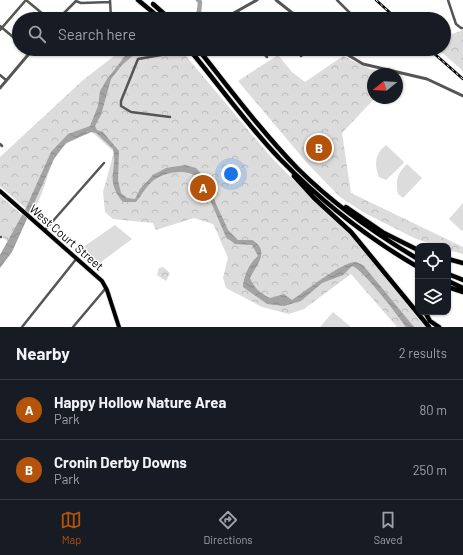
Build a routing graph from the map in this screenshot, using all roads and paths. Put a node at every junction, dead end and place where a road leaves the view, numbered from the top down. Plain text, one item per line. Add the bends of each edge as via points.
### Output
1 (26, 0) edge
2 (76, 0) edge
3 (138, 0) edge
4 (149, 0) edge
5 (257, 0) edge
6 (276, 0) edge
7 (337, 0) edge
8 (448, 0) edge
9 (110, 1) edge
10 (238, 11) edge
11 (15, 12) edge
12 (41, 12) edge
13 (65, 12) edge
14 (111, 12) edge
15 (152, 12) edge
16 (163, 12) edge
17 (292, 12) edge
18 (349, 12) edge
19 (12, 16) edge
20 (1, 28) edge
21 (463, 28) edge
22 (12, 37) edge
23 (27, 56) edge
24 (156, 56) edge
25 (195, 56) edge
26 (204, 56) edge
27 (349, 56) edge
28 (0, 75) edge
29 (6, 80) junction
30 (0, 88) edge
31 (463, 96) edge
32 (170, 117) dead end
33 (279, 158) junction
34 (104, 163) dead end
35 (0, 191) edge
36 (322, 191) junction
37 (44, 231) junction
38 (415, 249) edge
39 (415, 257) edge
40 (77, 258) junction
41 (451, 260) edge
42 (463, 263) edge
43 (415, 265) edge
44 (451, 275) edge
45 (463, 280) edge
46 (451, 283) edge
47 (106, 288) junction
48 (451, 288) edge
49 (463, 288) edge
50 (463, 292) edge
51 (427, 315) edge
52 (22, 327) edge
53 (73, 327) edge
54 (119, 327) edge
55 (429, 327) edge
56 (439, 327) edge

1 - 11 street
1 - 12 street
2 - 9 street via 81,3
2 - 13 street
3 - 15 highway
4 - 16 highway, bridge
5 - 10 street
6 - 17 street
7 - 18 street
8 - 21 street via 459,27
9 - 14 street
19 - 20 street
20 - 22 street
23 - 29 street
24 - 32 street via 138,59 121,106 131,112
25 - 33 highway
26 - 36 highway via 272,140
27 - 31 street via 369,66 427,79
28 - 29 street
29 - 30 street
33 - 43 highway via 346,220
33 - 55 highway via 304,188 351,232
34 - 37 street
35 - 37 main road, West Court Street
36 - 38 highway via 379,231
36 - 39 highway via 371,230
37 - 40 main road, West Court Street
40 - 47 main road, West Court Street
40 - 52 street
41 - 42 highway
44 - 45 highway
46 - 49 highway
47 - 53 street
47 - 54 main road, West Court Street
48 - 50 highway
51 - 56 highway

